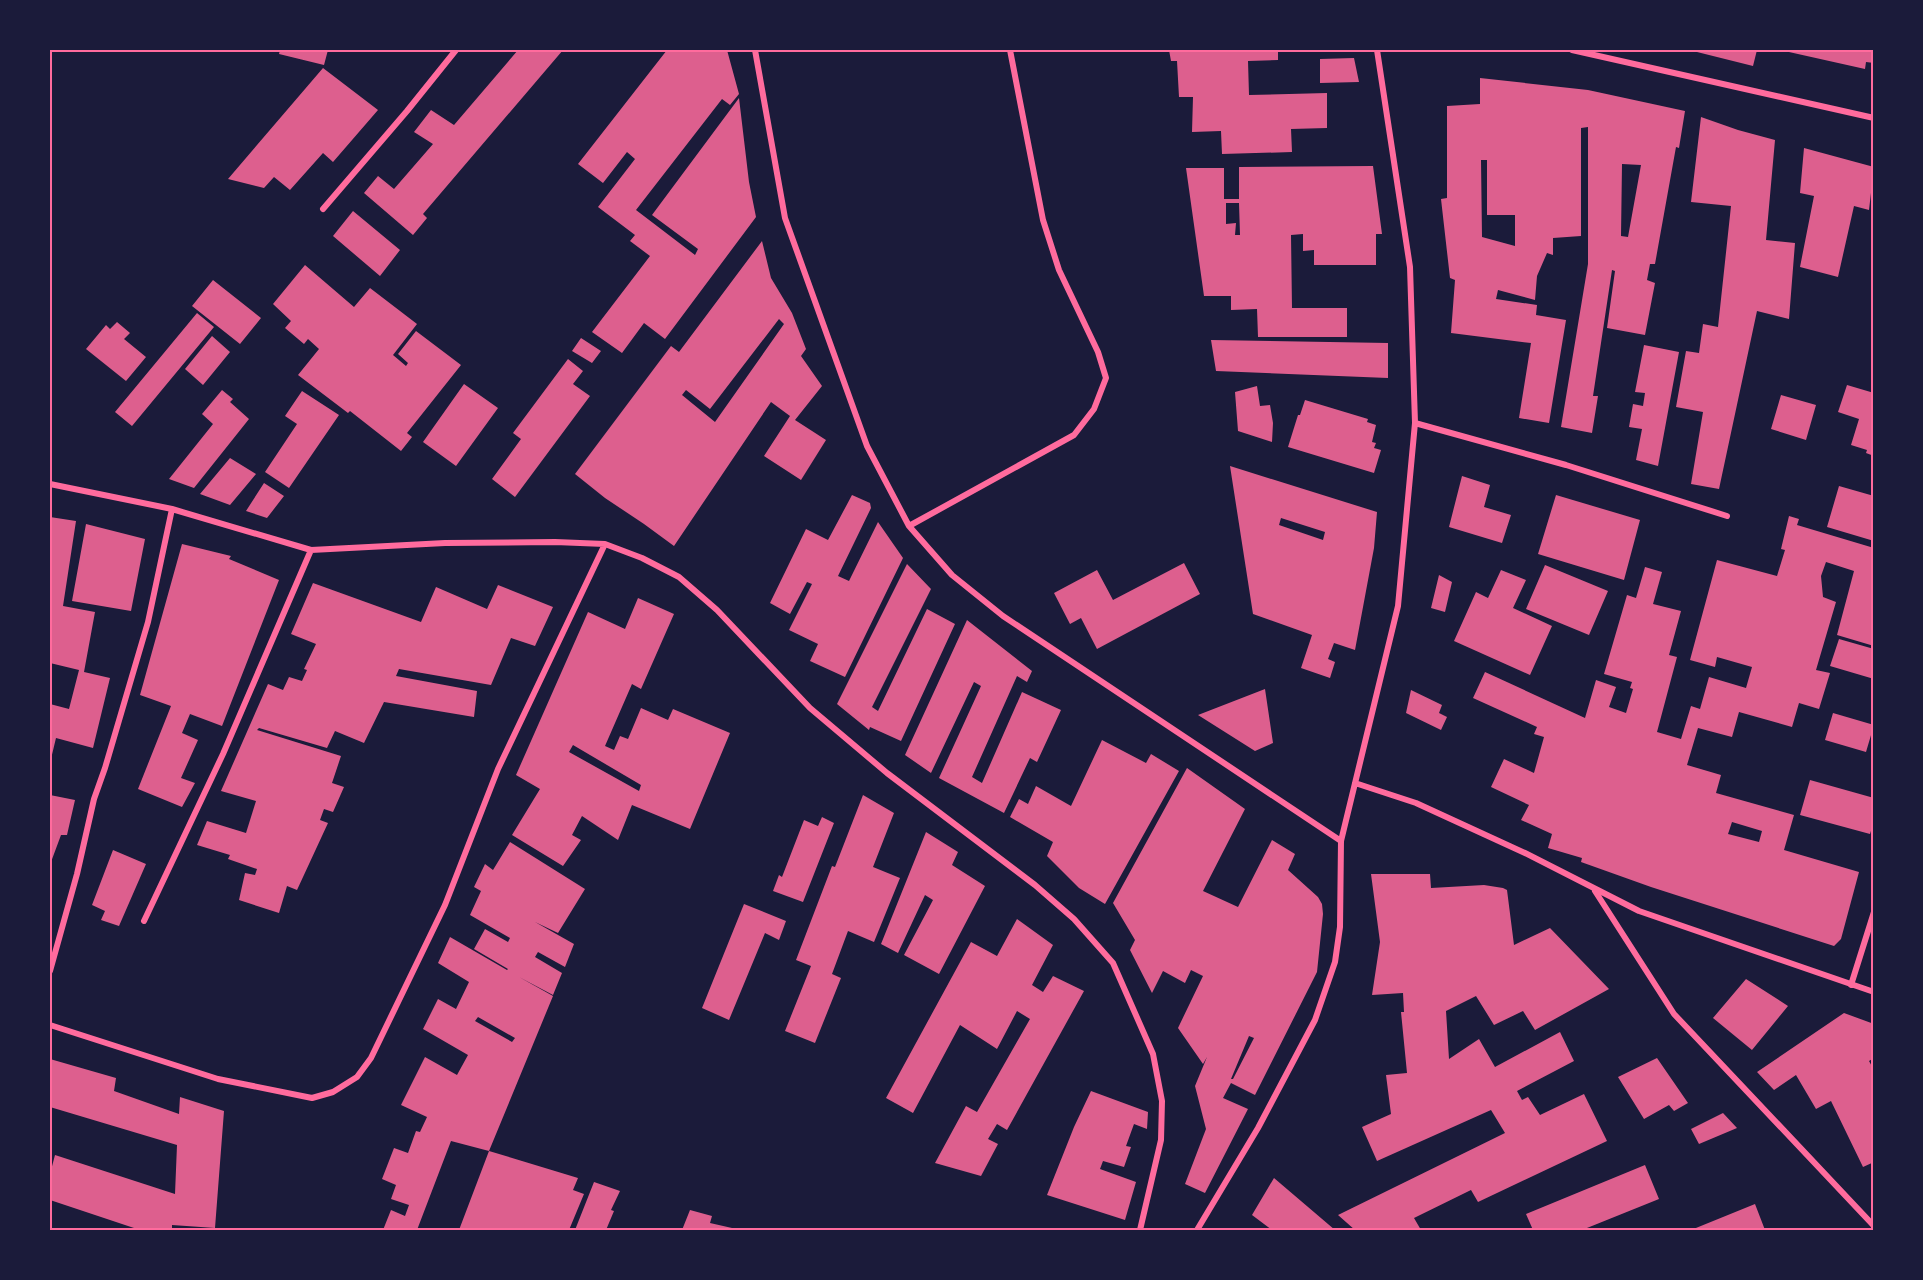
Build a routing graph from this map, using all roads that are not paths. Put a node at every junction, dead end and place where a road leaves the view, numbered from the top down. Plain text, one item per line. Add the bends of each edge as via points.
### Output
1 (456, 50) edge
2 (755, 50) edge
3 (1010, 50) edge
4 (1377, 50) edge
5 (1572, 50) edge
6 (1874, 118) edge
7 (324, 209) dead end
8 (1415, 423) junction
9 (50, 484) edge
10 (172, 509) junction
11 (1727, 516) dead end
12 (909, 526) junction
13 (605, 544) junction
14 (311, 550) junction
15 (1355, 783) junction
16 (1341, 841) junction
17 (1594, 889) junction
18 (1874, 912) edge
19 (144, 921) dead end
20 (50, 971) edge
21 (1851, 985) junction
22 (1874, 992) edge
23 (50, 1025) edge
24 (1874, 1226) edge
25 (1140, 1230) edge
26 (1197, 1230) edge

1 - 7 street
2 - 12 street via 785,218 867,446
3 - 12 street via 1043,220 1059,270 1098,352 1106,378 1094,409 1074,435
4 - 8 street via 1410,267
5 - 6 street
8 - 11 street
8 - 15 street via 1398,606
9 - 10 street
10 - 14 street
10 - 20 street via 148,622 94,799
12 - 16 street via 952,575 1003,616
13 - 14 street via 445,543
13 - 23 street via 498,769 445,905 371,1058 357,1077 333,1092 312,1098 218,1079
13 - 25 street via 680,577 717,610 810,708 906,788 1035,885 1074,919 1113,963 1153,1054 1162,1101 1161,1140
14 - 19 street via 223,754
15 - 16 street
15 - 17 street via 1416,803
16 - 26 street via 1340,927 1335,962 1315,1020 1258,1128
17 - 21 street via 1639,911
17 - 24 street via 1674,1014
18 - 21 street
21 - 22 street

